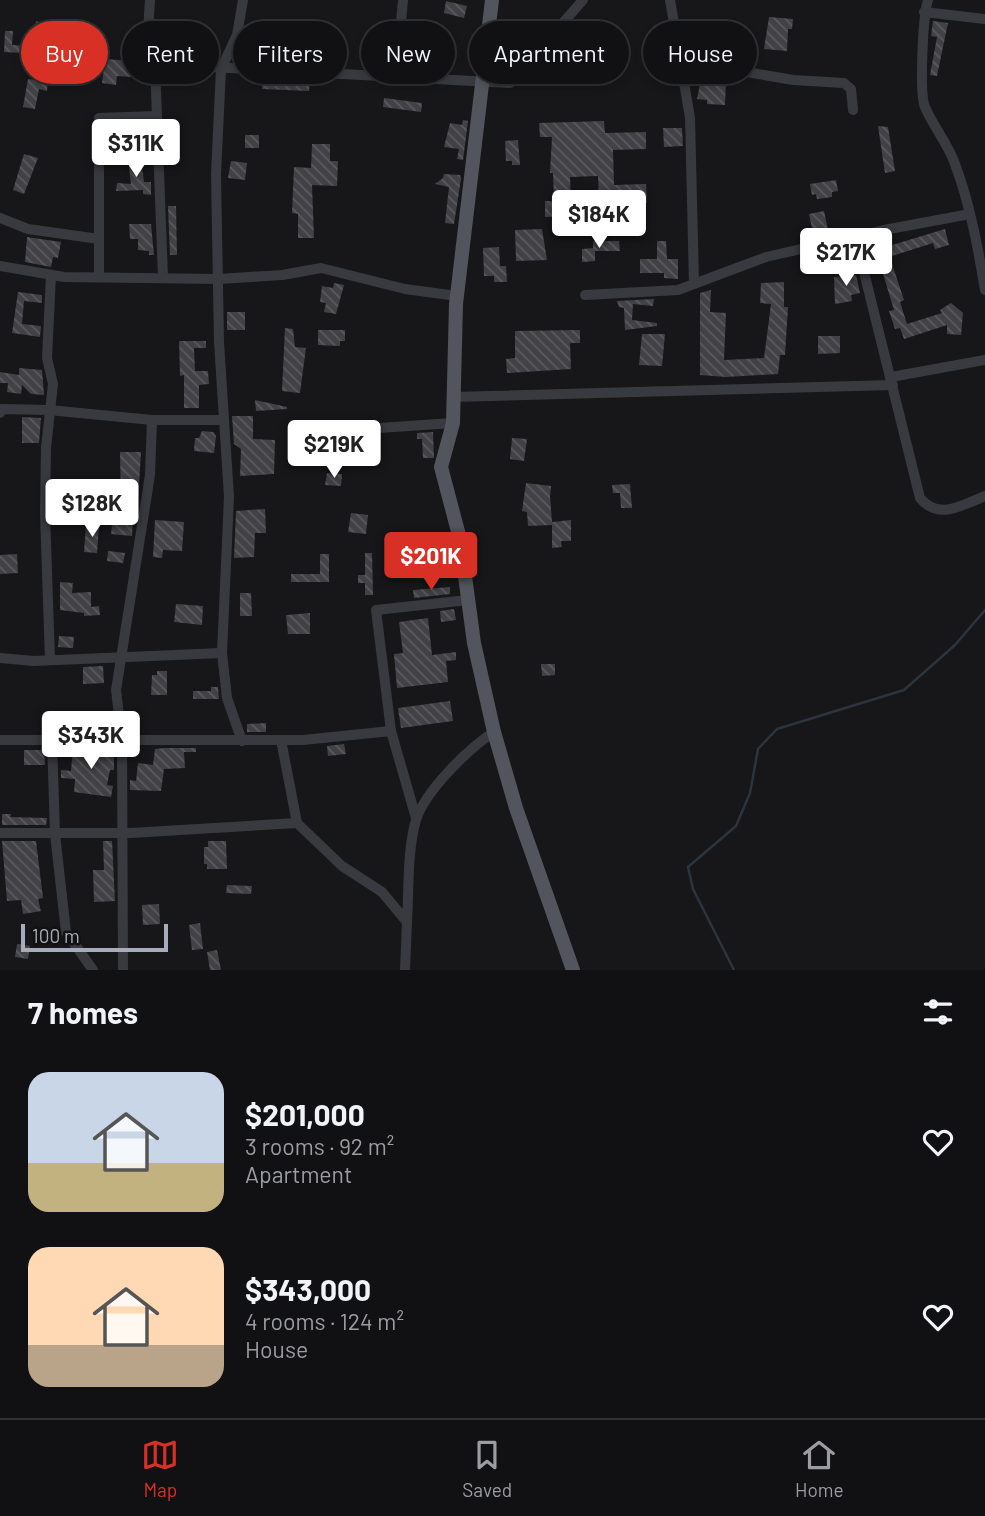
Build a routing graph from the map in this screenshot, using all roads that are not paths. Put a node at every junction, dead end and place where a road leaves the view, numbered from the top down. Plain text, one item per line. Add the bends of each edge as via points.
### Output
1 (150, 0) edge
2 (243, 0) edge
3 (403, 0) edge
4 (492, 0) edge
5 (583, 0) edge
6 (670, 0) edge
7 (928, 0) edge
8 (924, 12) junction
9 (985, 19) edge
10 (149, 21) edge
11 (401, 21) edge
12 (489, 21) edge
13 (565, 21) edge
14 (673, 21) edge
15 (219, 69) edge
16 (222, 69) junction
17 (361, 74) edge
18 (757, 75) edge
19 (155, 84) edge
20 (482, 84) edge
21 (683, 84) edge
22 (853, 110) dead end
23 (155, 116) junction
24 (970, 214) junction
25 (0, 218) edge
26 (855, 236) junction
27 (99, 239) junction
28 (0, 266) edge
29 (51, 275) junction
30 (99, 277) junction
31 (163, 278) junction
32 (218, 279) junction
33 (694, 284) junction
34 (985, 290) edge
35 (585, 295) dead end
36 (457, 296) junction
37 (985, 360) edge
38 (892, 381) junction
39 (453, 397) junction
40 (49, 410) junction
41 (0, 413) edge
42 (152, 420) junction
43 (224, 420) junction
44 (453, 423) junction
45 (321, 452) dead end
46 (985, 496) edge
47 (468, 600) junction
48 (222, 653) junction
49 (0, 658) edge
50 (121, 658) junction
51 (50, 660) junction
52 (391, 732) junction
53 (494, 732) junction
54 (0, 740) edge
55 (52, 740) junction
56 (281, 740) junction
57 (122, 741) junction
58 (242, 741) junction
59 (416, 818) junction
60 (297, 823) junction
61 (0, 833) edge
62 (122, 833) junction
63 (55, 834) junction
64 (407, 922) junction
65 (93, 970) edge
66 (123, 970) edge
67 (405, 970) edge
68 (573, 970) edge

1 - 10 street
2 - 16 street via 237,35
3 - 11 street
4 - 12 main road
5 - 13 street
6 - 14 street
7 - 8 street
8 - 9 street
8 - 24 street via 923,103 955,161
15 - 16 street
16 - 17 street
16 - 32 street via 216,174
18 - 22 street via 844,83 852,89
19 - 23 street
20 - 36 main road
21 - 33 street via 690,118
23 - 27 street via 99,118
23 - 31 street
24 - 26 street
24 - 34 street
25 - 27 street via 28,229
26 - 33 street via 766,257
26 - 38 street
27 - 30 street
28 - 29 street
29 - 30 street
29 - 40 street via 47,358 53,384
30 - 31 street
31 - 32 street
32 - 36 street via 321,268 405,289
32 - 43 street
33 - 35 street via 678,290
36 - 39 main road
37 - 38 street
38 - 39 street
38 - 46 street via 920,498 936,511 947,511
39 - 44 main road
40 - 41 street
40 - 42 street
40 - 51 street via 45,524
42 - 43 street
42 - 50 street via 150,475
43 - 48 street via 229,523
44 - 45 street via 379,428
44 - 47 main road via 441,467 460,538
47 - 52 street via 376,610
47 - 53 main road
48 - 50 street
48 - 58 street via 227,698
49 - 51 street
50 - 51 street
50 - 57 street via 116,690
52 - 56 street
52 - 59 street
53 - 59 street via 466,754
53 - 68 main road
54 - 55 street
55 - 57 street
55 - 63 street
56 - 58 street
56 - 60 street
57 - 58 street
57 - 62 street
59 - 64 street
60 - 62 street
60 - 64 street via 342,866 382,892
61 - 63 street
62 - 63 street
62 - 66 street
63 - 65 street via 66,932
64 - 67 street

